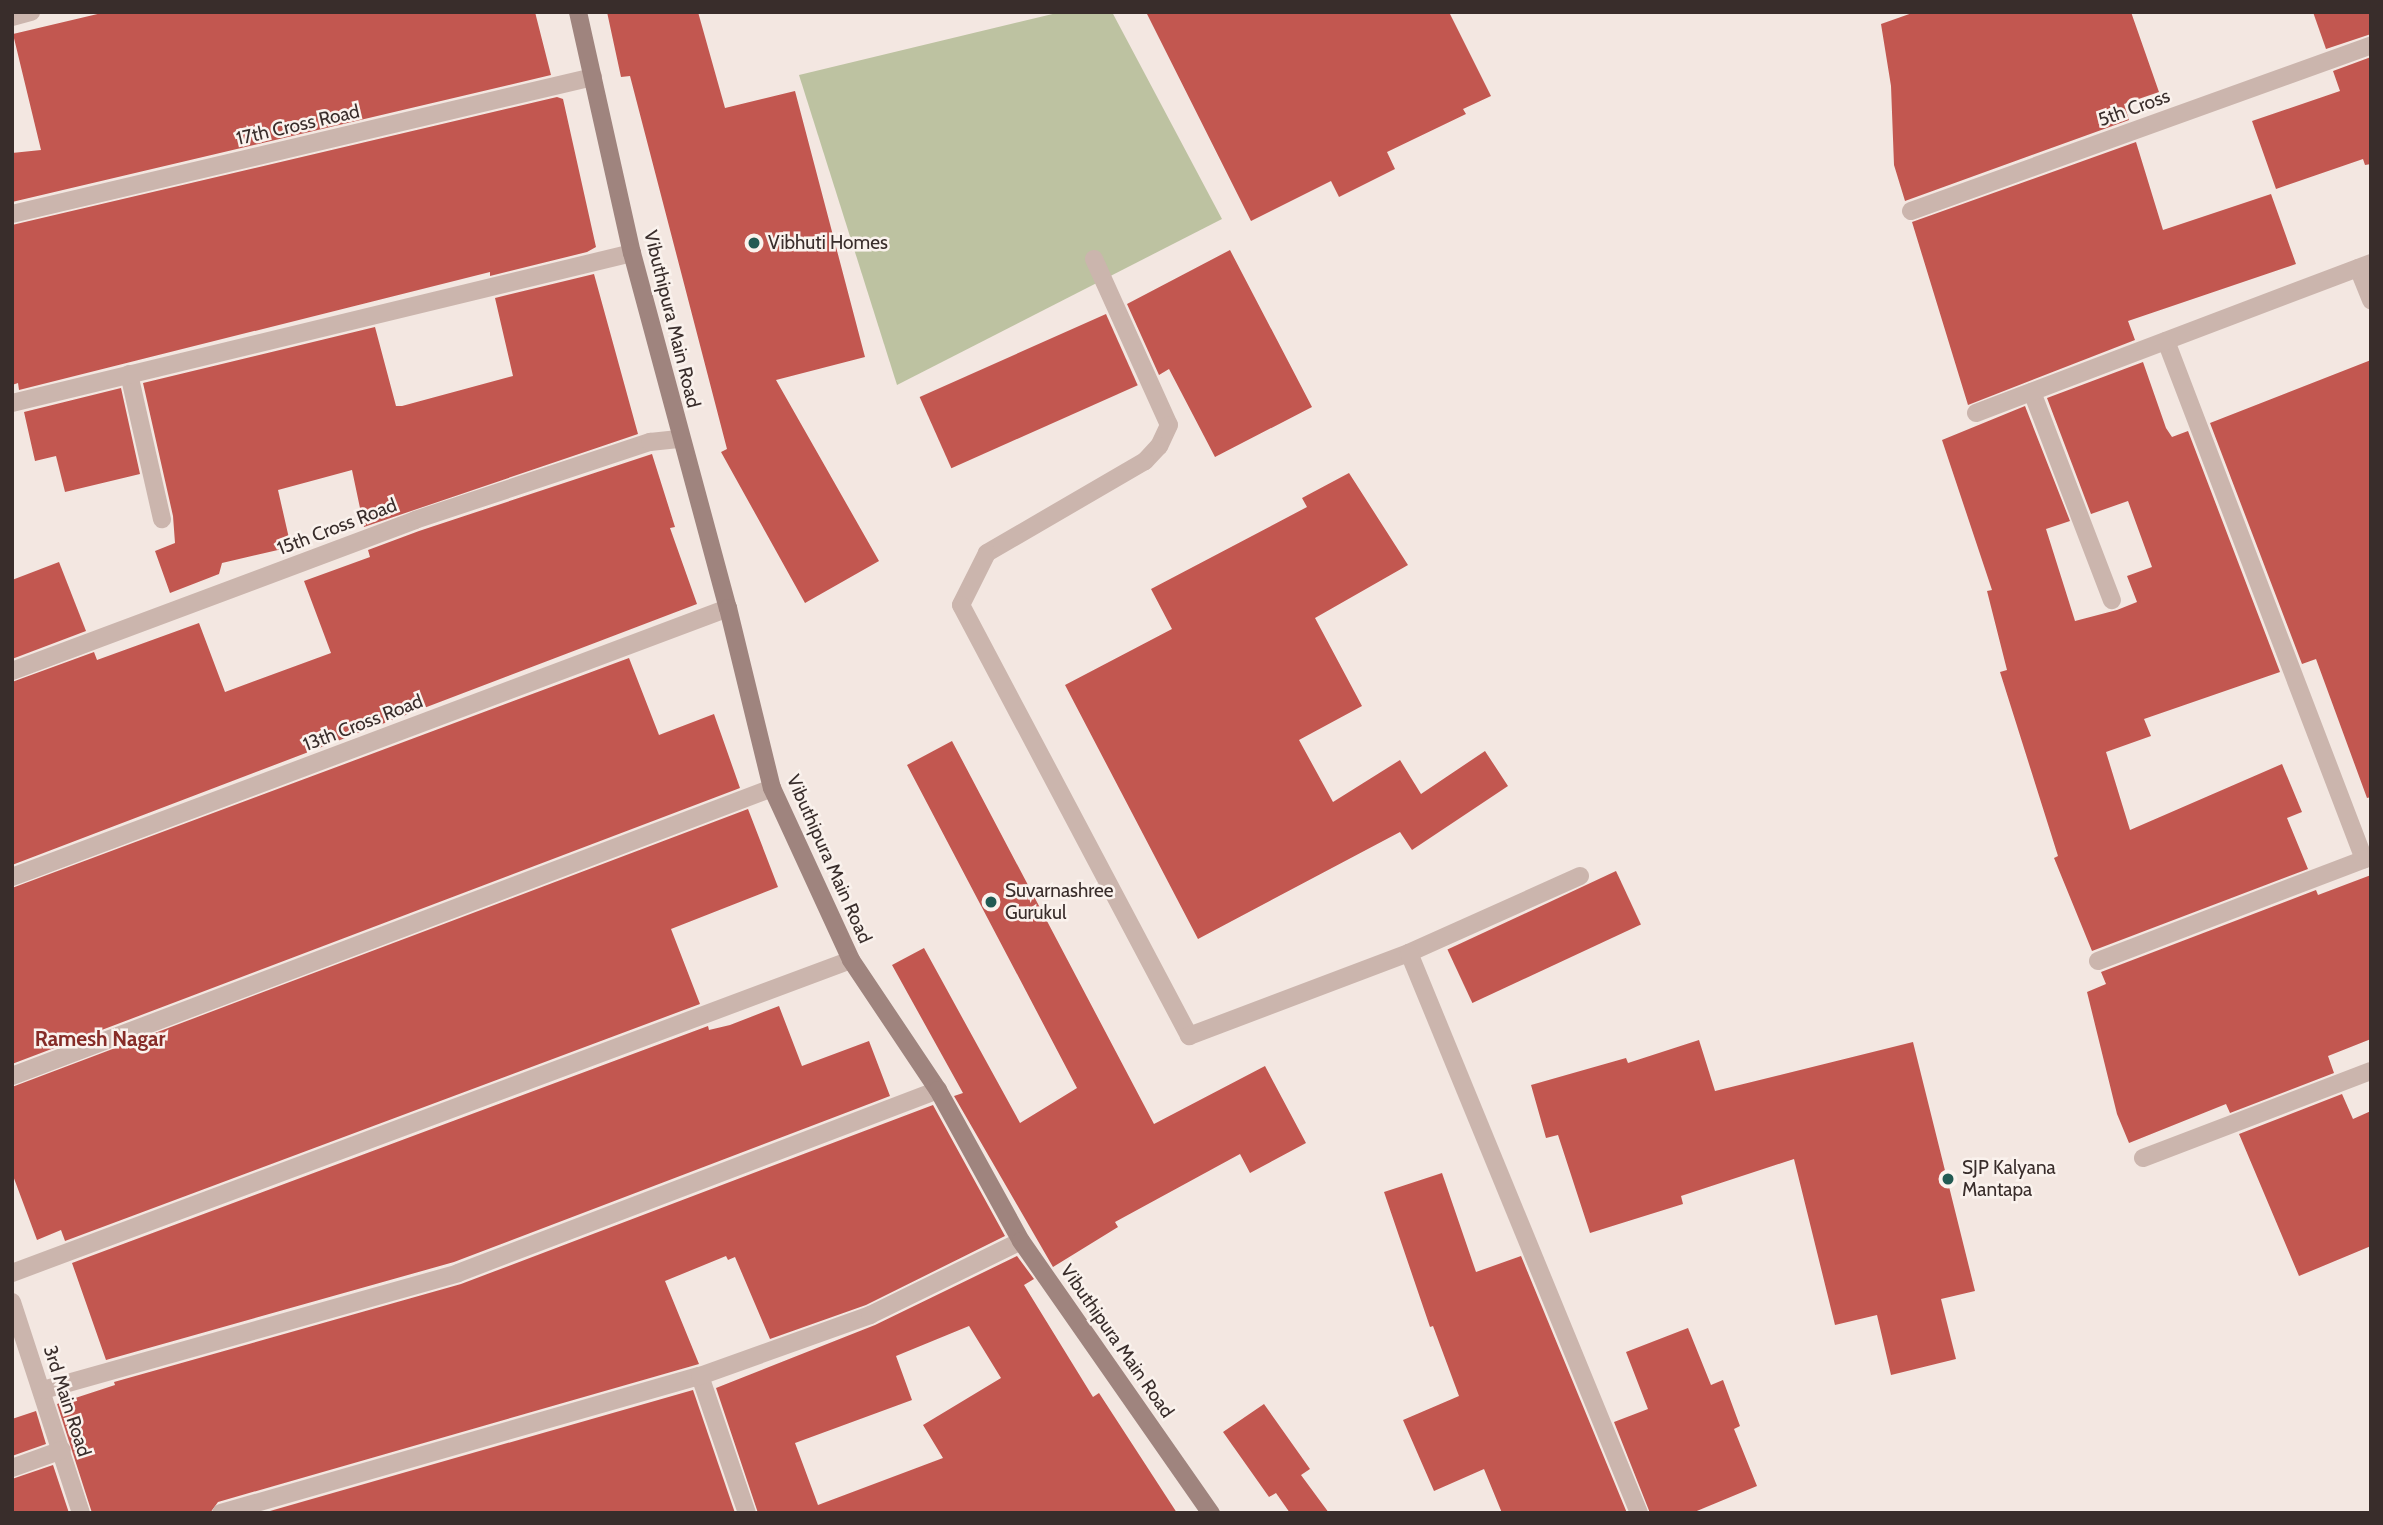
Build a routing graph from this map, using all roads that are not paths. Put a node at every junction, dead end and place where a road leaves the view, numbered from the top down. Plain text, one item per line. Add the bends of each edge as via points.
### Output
1 (31, 12) edge
2 (578, 12) edge
3 (12, 17) edge
4 (2371, 45) edge
5 (593, 77) junction
6 (1911, 211) dead end
7 (12, 214) edge
8 (632, 253) junction
9 (1094, 259) dead end
10 (2365, 265) edge
11 (2371, 300) edge
12 (2165, 341) junction
13 (129, 374) junction
14 (2032, 392) junction
15 (12, 403) edge
16 (1976, 413) dead end
17 (681, 439) junction
18 (162, 519) dead end
19 (2112, 600) dead end
20 (728, 608) junction
21 (12, 671) edge
22 (772, 788) junction
23 (2367, 858) edge
24 (1580, 876) dead end
25 (12, 877) edge
26 (1409, 953) junction
27 (851, 960) junction
28 (2098, 961) dead end
29 (2371, 1071) edge
30 (12, 1076) edge
31 (938, 1090) junction
32 (2143, 1158) dead end
33 (1021, 1241) junction
34 (12, 1273) edge
35 (12, 1302) edge
36 (700, 1376) junction
37 (43, 1390) junction
38 (62, 1450) junction
39 (12, 1468) edge
40 (81, 1513) edge
41 (221, 1513) edge
42 (747, 1513) edge
43 (1211, 1513) edge
44 (1639, 1513) edge

1 - 3 street
2 - 5 street, Vibuthipura Main Road
4 - 6 street, 5th Cross
5 - 7 street, 17th Cross Road
5 - 8 street, Vibuthipura Main Road
8 - 13 street
8 - 17 street, Vibuthipura Main Road
9 - 26 street via 1169,425 1145,461 987,553 961,605 1188,1035
10 - 11 street
10 - 12 street
12 - 14 street
12 - 23 street
13 - 15 street
13 - 18 street
14 - 16 street
14 - 19 street
17 - 20 street, Vibuthipura Main Road
17 - 21 street, 15th Cross Road via 650,442 415,520
20 - 22 street, Vibuthipura Main Road
20 - 25 street, 13th Cross Road
22 - 27 street, Vibuthipura Main Road
22 - 30 street
23 - 28 street
24 - 26 street
26 - 44 street
27 - 31 street, Vibuthipura Main Road
27 - 34 street
29 - 32 street
31 - 33 street, Vibuthipura Main Road
31 - 37 street via 458,1273
33 - 36 street via 870,1315
33 - 43 street, Vibuthipura Main Road
35 - 37 street, 3rd Main Road
36 - 41 street
36 - 42 street
37 - 38 street, 3rd Main Road
38 - 39 street
38 - 40 street, 3rd Main Road

